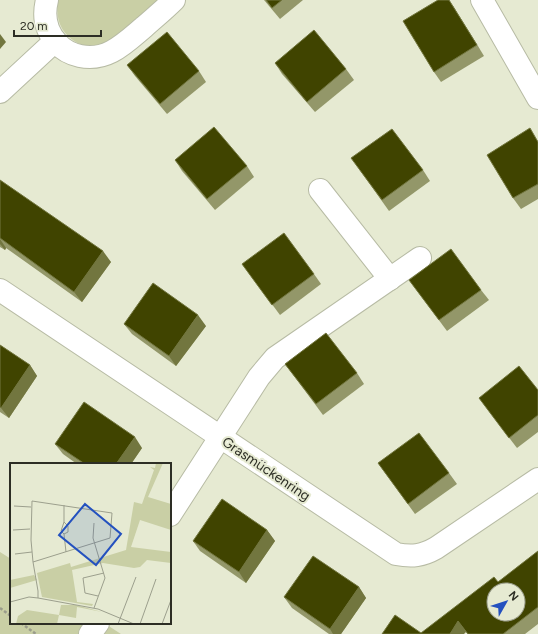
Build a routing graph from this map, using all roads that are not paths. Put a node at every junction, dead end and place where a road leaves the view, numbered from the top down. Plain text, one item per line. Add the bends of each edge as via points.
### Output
1 (47, 0) edge
2 (174, 0) edge
3 (482, 0) edge
4 (55, 41) junction
5 (0, 92) edge
6 (538, 98) edge
7 (320, 190) dead end
8 (420, 258) dead end
9 (390, 279) junction
10 (0, 290) edge
11 (221, 438) junction
12 (538, 479) edge
13 (171, 513) edge
14 (97, 624) edge
15 (90, 634) edge

1 - 4 street via 46,22
2 - 4 street via 117,50 103,56 88,58 74,55
3 - 6 street
4 - 5 street
7 - 9 street
8 - 9 street
9 - 11 street via 275,358 259,377
10 - 11 street, Grasmückenring
11 - 12 street, Grasmückenring via 382,546 396,554 410,556 424,555 436,548
11 - 13 street
14 - 15 street

